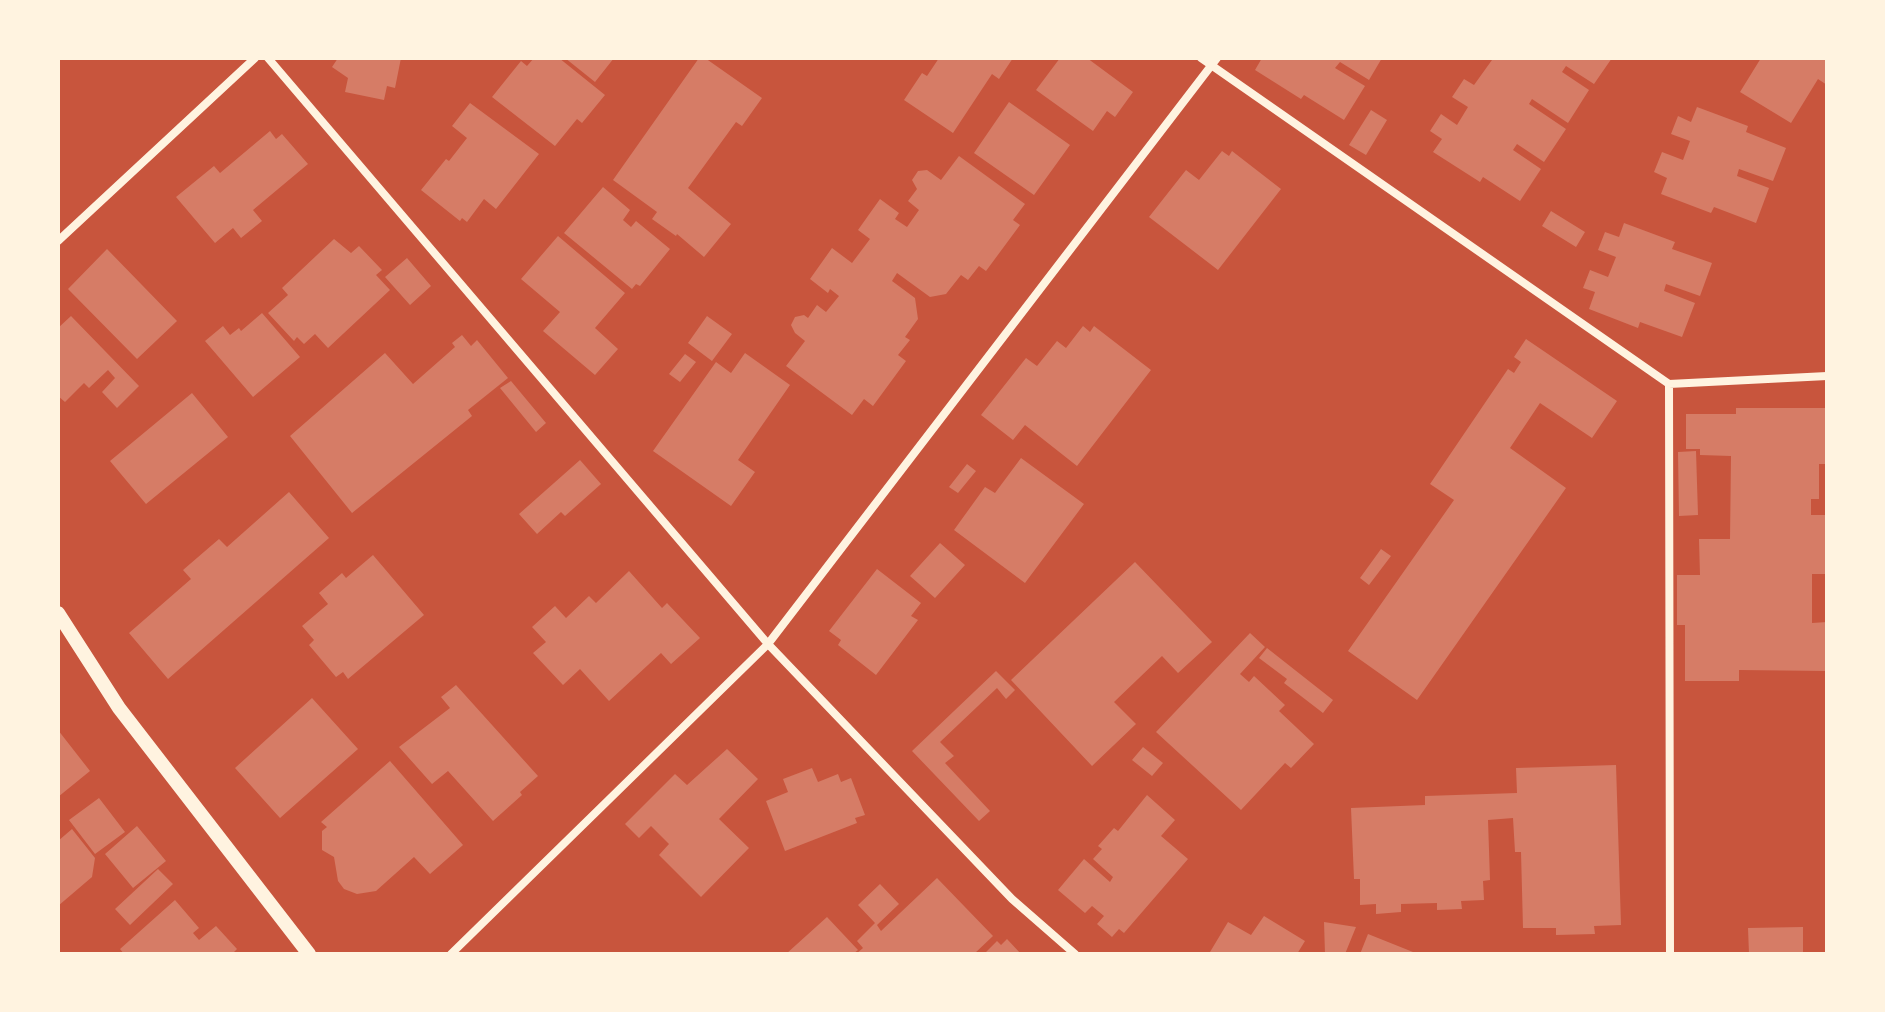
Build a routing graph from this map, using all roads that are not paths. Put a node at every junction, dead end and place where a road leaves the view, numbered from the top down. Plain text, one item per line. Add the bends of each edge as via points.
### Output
1 (255, 58) edge
2 (268, 58) edge
3 (1201, 58) edge
4 (1214, 62) edge
5 (58, 241) edge
6 (1827, 376) edge
7 (1669, 384) junction
8 (58, 613) edge
9 (768, 644) junction
10 (309, 954) edge
11 (451, 954) edge
12 (1075, 954) edge
13 (1670, 954) edge

1 - 5 street
2 - 9 street
3 - 4 street
4 - 7 street
4 - 9 street
6 - 7 street
7 - 13 street
8 - 10 street via 119,708
9 - 11 street
9 - 12 street via 1012,899

